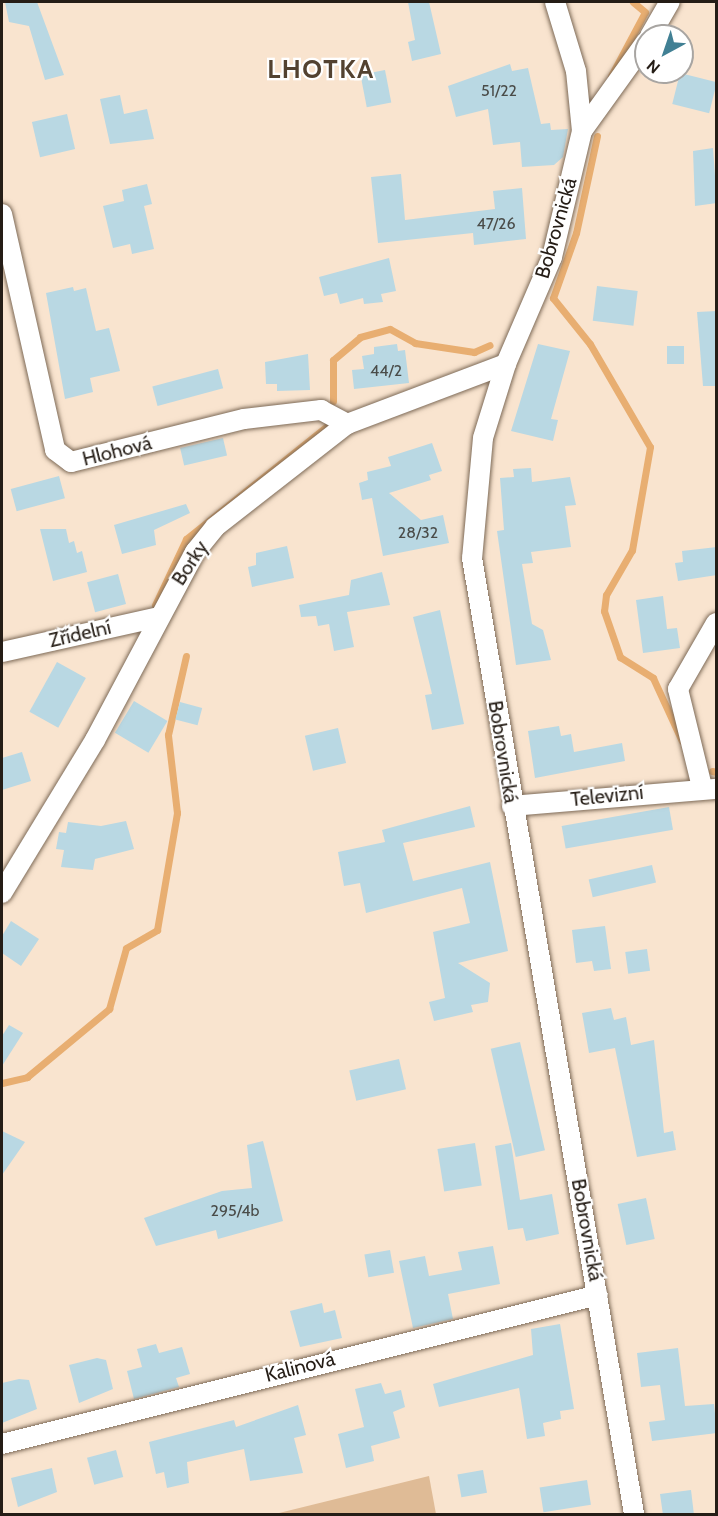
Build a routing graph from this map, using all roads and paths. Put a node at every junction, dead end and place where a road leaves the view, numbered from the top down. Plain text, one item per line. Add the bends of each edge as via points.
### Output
1 (555, 2) edge
2 (670, 2) edge
3 (657, 24) edge
4 (634, 59) edge
5 (582, 131) junction
6 (2, 214) edge
7 (506, 364) junction
8 (347, 424) junction
9 (158, 617) junction
10 (717, 623) edge
11 (2, 652) edge
12 (709, 788) edge
13 (512, 806) junction
14 (2, 893) edge
15 (598, 1295) junction
16 (2, 1444) edge
17 (634, 1515) edge

1 - 5 street, Bobrovnická via 576,71
2 - 3 street
4 - 5 street
5 - 7 street, Bobrovnická via 552,257
6 - 8 street, Hlohová via 55,450 71,462 244,419 321,411
7 - 8 street, Borky
7 - 13 street, Bobrovnická via 483,438 471,527
8 - 9 street, Borky via 215,527
9 - 11 street, Zřídelní
9 - 14 street, Borky via 95,740
10 - 12 street, Televizní via 678,689
12 - 13 street, Televizní
13 - 15 street, Bobrovnická
15 - 16 street, Kalinová
15 - 17 street, Bobrovnická

